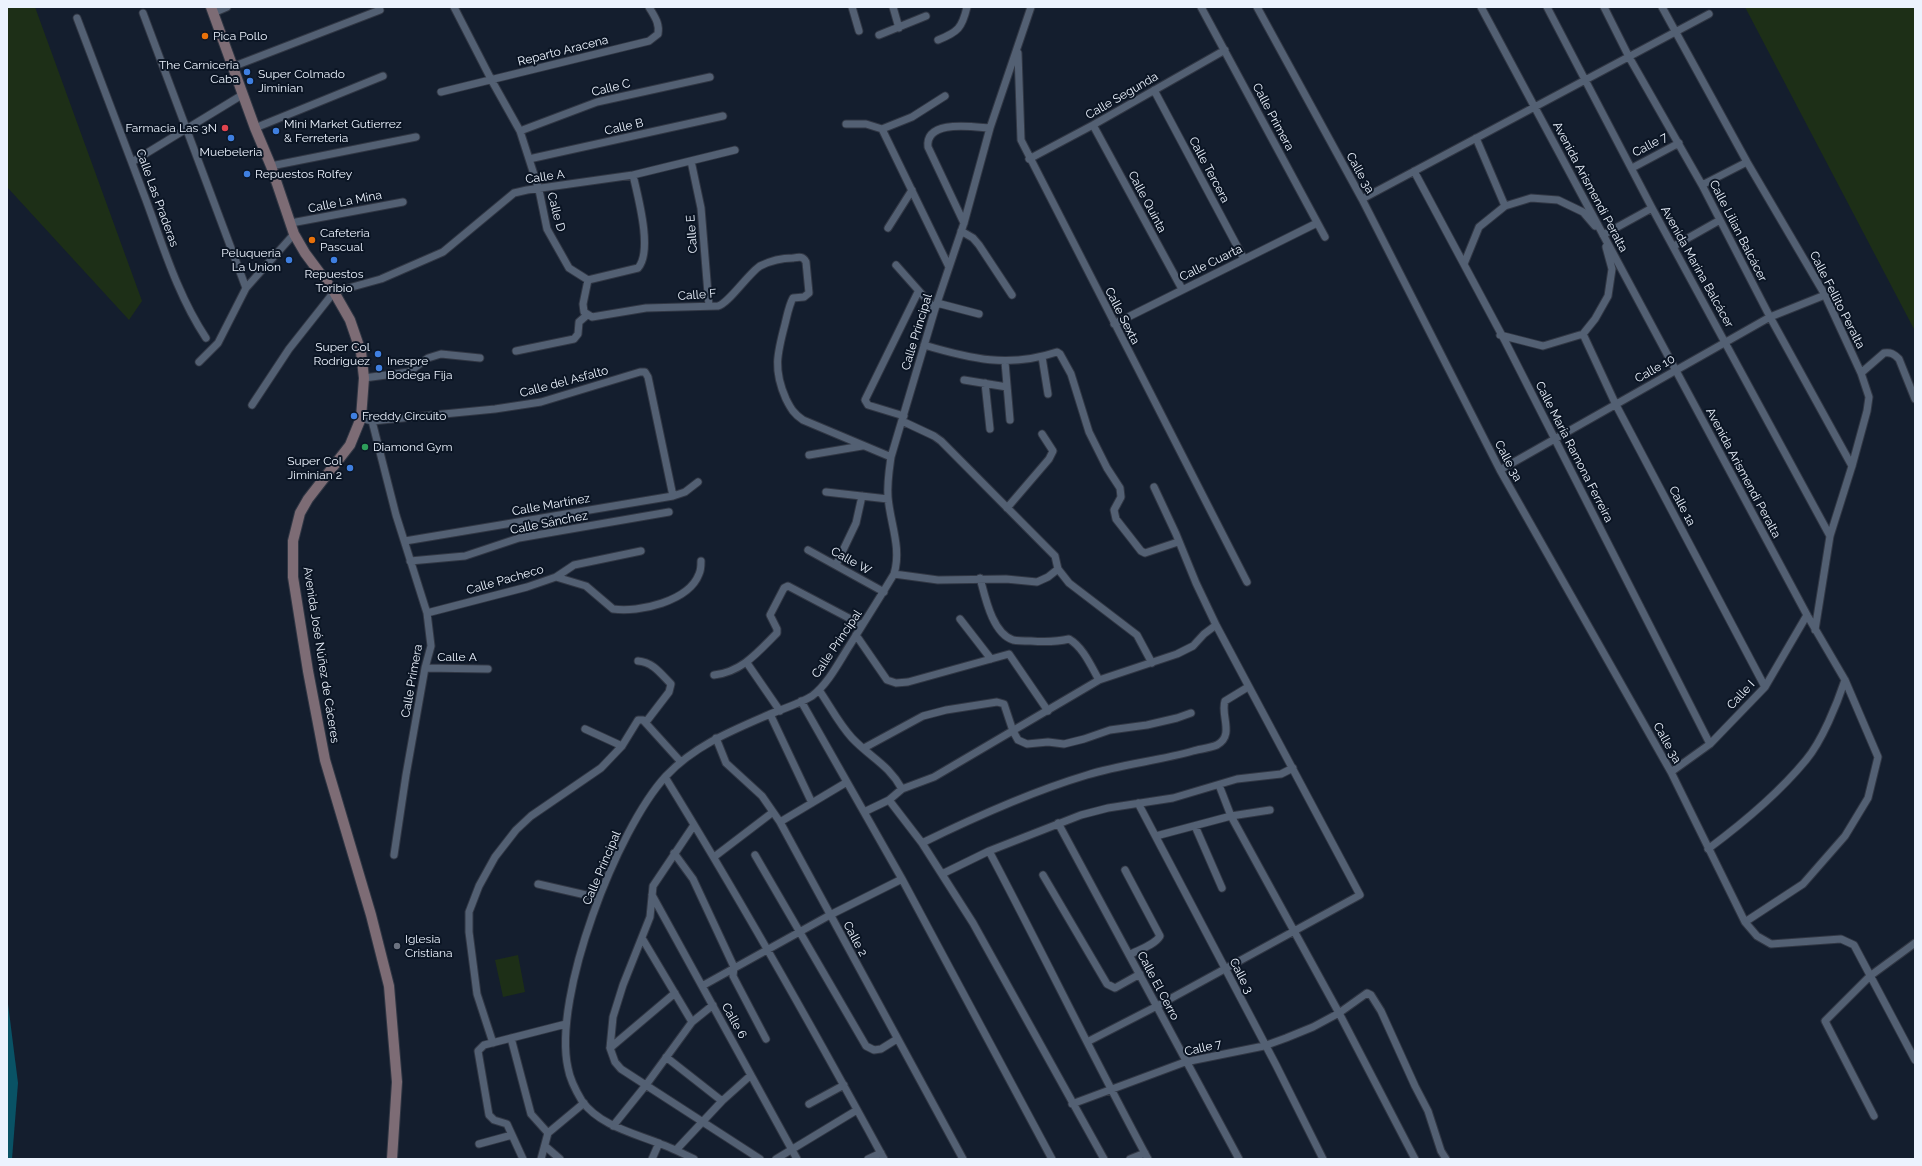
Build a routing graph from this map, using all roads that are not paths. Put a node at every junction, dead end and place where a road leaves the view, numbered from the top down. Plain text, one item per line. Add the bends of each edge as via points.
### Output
1 (227, 7) edge
2 (454, 7) edge
3 (649, 7) edge
4 (852, 7) edge
5 (893, 7) edge
6 (967, 7) edge
7 (1031, 7) edge
8 (1201, 7) edge
9 (1257, 7) edge
10 (1481, 7) edge
11 (1547, 7) edge
12 (1604, 7) edge
13 (1662, 7) edge
14 (212, 10) edge
15 (380, 10) dead end
16 (143, 14) dead end
17 (1710, 14) dead end
18 (926, 16) dead end
19 (77, 18) dead end
20 (899, 28) junction
21 (859, 32) dead end
22 (1676, 32) junction
23 (879, 35) dead end
24 (938, 40) dead end
25 (1018, 48) junction
26 (1225, 50) junction
27 (1629, 57) junction
28 (232, 68) junction
29 (383, 76) dead end
30 (710, 77) dead end
31 (1586, 80) junction
32 (492, 81) junction
33 (1154, 90) junction
34 (441, 92) dead end
35 (242, 95) junction
36 (945, 96) dead end
37 (1534, 107) junction
38 (724, 116) dead end
39 (846, 124) dead end
40 (1093, 125) junction
41 (187, 127) junction
42 (255, 128) junction
43 (990, 128) junction
44 (882, 129) junction
45 (520, 131) junction
46 (416, 137) dead end
47 (1476, 138) junction
48 (1679, 143) junction
49 (735, 150) dead end
50 (529, 159) junction
51 (1029, 159) junction
52 (691, 161) junction
53 (132, 162) junction
54 (1747, 162) junction
55 (271, 166) junction
56 (1632, 168) junction
57 (1414, 171) junction
58 (633, 175) junction
59 (1702, 185) junction
60 (539, 190) junction
61 (912, 190) junction
62 (1362, 199) junction
63 (403, 202) dead end
64 (1505, 206) junction
65 (1652, 208) junction
66 (1720, 220) junction
67 (291, 223) junction
68 (964, 223) junction
69 (1317, 223) junction
70 (888, 228) dead end
71 (962, 231) junction
72 (294, 234) junction
73 (1603, 235) junction
74 (1325, 237) dead end
75 (1674, 246) junction
76 (1244, 259) junction
77 (1464, 264) junction
78 (896, 265) dead end
79 (949, 267) junction
80 (588, 280) junction
81 (246, 288) junction
82 (1182, 289) junction
83 (334, 292) junction
84 (918, 292) junction
85 (1012, 295) dead end
86 (1825, 295) junction
87 (709, 306) junction
88 (936, 306) junction
89 (979, 314) dead end
90 (587, 316) junction
91 (1770, 317) junction
92 (1114, 324) junction
93 (1500, 334) junction
94 (1583, 334) junction
95 (206, 338) dead end
96 (1725, 342) junction
97 (924, 345) junction
98 (516, 351) dead end
99 (1042, 357) junction
100 (480, 358) dead end
101 (199, 362) dead end
102 (1005, 362) junction
103 (1676, 370) junction
104 (1861, 373) junction
105 (364, 378) junction
106 (964, 380) dead end
107 (985, 383) junction
108 (1007, 387) junction
109 (1048, 394) dead end
110 (1915, 398) edge
111 (252, 405) dead end
112 (1616, 405) junction
113 (361, 418) junction
114 (903, 419) junction
115 (1010, 420) dead end
116 (372, 421) junction
117 (990, 429) dead end
118 (1042, 434) dead end
119 (1555, 438) junction
120 (862, 446) junction
121 (809, 455) dead end
122 (891, 457) junction
123 (1852, 466) junction
124 (1500, 470) junction
125 (698, 482) dead end
126 (1154, 487) dead end
127 (826, 492) dead end
128 (673, 496) junction
129 (862, 496) junction
130 (888, 498) junction
131 (1007, 508) junction
132 (669, 512) dead end
133 (1830, 536) junction
134 (405, 541) junction
135 (1178, 542) junction
136 (808, 550) dead end
137 (641, 551) dead end
138 (410, 561) junction
139 (701, 561) dead end
140 (836, 565) junction
141 (1058, 569) junction
142 (894, 574) junction
143 (556, 577) junction
144 (980, 578) junction
145 (1247, 582) dead end
146 (884, 592) junction
147 (427, 613) junction
148 (1807, 616) junction
149 (960, 619) dead end
150 (862, 625) junction
151 (1216, 625) junction
152 (1815, 630) junction
153 (856, 635) junction
154 (1012, 640) junction
155 (1009, 654) junction
156 (991, 659) junction
157 (638, 661) dead end
158 (746, 663) junction
159 (1152, 663) junction
160 (425, 668) junction
161 (488, 668) dead end
162 (714, 675) dead end
163 (1099, 680) junction
164 (1845, 680) junction
165 (1765, 686) junction
166 (1248, 687) junction
167 (819, 690) junction
168 (801, 701) junction
169 (780, 711) junction
170 (1048, 711) junction
171 (1191, 713) dead end
172 (770, 714) junction
173 (646, 722) junction
174 (585, 729) dead end
175 (1013, 731) junction
176 (716, 738) junction
177 (1710, 744) junction
178 (622, 746) junction
179 (864, 748) junction
180 (681, 762) junction
181 (1293, 768) junction
182 (1671, 772) junction
183 (665, 777) junction
184 (847, 782) junction
185 (1219, 785) junction
186 (902, 789) junction
187 (889, 800) junction
188 (812, 803) junction
189 (1138, 803) junction
190 (1270, 810) dead end
191 (773, 812) junction
192 (864, 812) junction
193 (1231, 816) junction
194 (780, 822) junction
195 (1058, 823) junction
196 (694, 825) junction
197 (1195, 826) junction
198 (1156, 836) junction
199 (922, 844) junction
200 (1708, 849) junction
201 (988, 851) junction
202 (674, 853) junction
203 (394, 855) dead end
204 (756, 855) dead end
205 (714, 857) junction
206 (1126, 870) dead end
207 (942, 874) junction
208 (1043, 875) dead end
209 (902, 879) junction
210 (538, 884) dead end
211 (1222, 888) dead end
212 (651, 894) junction
213 (599, 898) junction
214 (830, 915) junction
215 (1745, 922) junction
216 (1293, 932) junction
217 (800, 933) junction
218 (642, 938) junction
219 (1915, 943) edge
220 (767, 951) junction
221 (1129, 954) junction
222 (734, 967) junction
223 (1224, 968) junction
224 (1140, 974) junction
225 (1870, 976) junction
226 (702, 986) junction
227 (675, 993) junction
228 (713, 1005) junction
229 (1157, 1006) junction
230 (1339, 1013) junction
231 (692, 1022) junction
232 (566, 1024) junction
233 (511, 1038) junction
234 (766, 1039) dead end
235 (897, 1039) junction
236 (1087, 1042) junction
237 (493, 1043) junction
238 (1264, 1046) junction
239 (610, 1048) junction
240 (666, 1057) junction
241 (1915, 1060) edge
242 (1185, 1062) junction
243 (752, 1075) junction
244 (646, 1085) junction
245 (844, 1085) junction
246 (1110, 1089) junction
247 (722, 1101) junction
248 (584, 1103) junction
249 (809, 1104) dead end
250 (1072, 1104) junction
251 (857, 1110) junction
252 (1874, 1116) dead end
253 (703, 1122) junction
254 (613, 1126) junction
255 (548, 1132) junction
256 (512, 1135) junction
257 (659, 1143) junction
258 (479, 1144) dead end
259 (545, 1146) junction
260 (792, 1149) junction
261 (676, 1150) junction
262 (882, 1156) edge
263 (1146, 1156) edge
264 (392, 1159) edge
265 (523, 1159) edge
266 (541, 1159) edge
267 (560, 1159) edge
268 (652, 1159) edge
269 (694, 1159) edge
270 (760, 1159) edge
271 (776, 1159) edge
272 (797, 1159) edge
273 (868, 1159) edge
274 (963, 1159) edge
275 (1052, 1159) edge
276 (1104, 1159) edge
277 (1130, 1159) edge
278 (1239, 1159) edge
279 (1323, 1159) edge
280 (1414, 1159) edge
281 (1446, 1159) edge

1 - 14 street
2 - 32 street, Calle D
3 - 32 street, Reparto Aracena via 659,28 654,38
4 - 21 street
5 - 20 street
6 - 24 street via 959,29
7 - 25 street, Calle Principal
8 - 26 street, Calle Primera
9 - 62 street, Calle 3a
10 - 37 street, Avenida Arismendi Peralta
11 - 31 street, Avenida Marina Balcácer
12 - 27 street, Calle Lilian Balcácer
13 - 22 street, Calle Fellito Peralta
14 - 28 main road, Avenida José Núñez de Cáceres
15 - 28 street
16 - 41 street
17 - 22 street
18 - 20 street
19 - 53 street, Calle Las Praderas
20 - 23 street
22 - 27 street
22 - 54 street, Calle Fellito Peralta
25 - 43 street, Calle Principal
25 - 51 street, Calle Sexta via 1021,140
26 - 33 street, Calle Segunda
26 - 69 street, Calle Primera
27 - 31 street
27 - 48 street, Calle Lilian Balcácer
28 - 35 main road, Avenida José Núñez de Cáceres
29 - 42 street
30 - 45 street, Calle C via 597,102
31 - 37 street
31 - 56 street, Avenida Marina Balcácer
32 - 34 street, Reparto Aracena
32 - 45 street, Calle D
33 - 40 street, Calle Segunda
33 - 76 street, Calle Tercera
35 - 41 street
35 - 42 main road, Avenida José Núñez de Cáceres
36 - 44 street via 912,116
37 - 47 street
37 - 73 street, Avenida Arismendi Peralta
38 - 50 street, Calle B
39 - 44 street via 866,124
40 - 51 street, Calle Segunda
40 - 82 street, Calle Quinta
41 - 53 street
41 - 81 street
42 - 55 main road, Avenida José Núñez de Cáceres
43 - 68 street, Calle Principal
43 - 68 street via 963,126 940,129 927,140
44 - 61 street
45 - 50 street, Calle D
46 - 55 street
47 - 57 street
47 - 64 street
48 - 56 street, Calle 7
48 - 59 street, Calle Lilian Balcácer
49 - 52 street, Calle A
50 - 60 street, Calle D
51 - 92 street, Calle Sexta
52 - 58 street, Calle A
52 - 87 street, Calle E via 702,208
53 - 95 street, Calle Las Praderas via 185,302
54 - 59 street
54 - 86 street, Calle Fellito Peralta
55 - 67 main road, Avenida José Núñez de Cáceres
56 - 65 street, Avenida Marina Balcácer
57 - 62 street
57 - 77 street, Calle María Ramona Ferreira
58 - 60 street, Calle A
58 - 80 street via 645,230 643,263 638,268
59 - 66 street, Calle Lilian Balcácer
60 - 80 street, Calle D via 547,229 556,246 569,268
60 - 83 street, Calle A via 514,193 443,252 381,279
61 - 70 street
61 - 79 street
62 - 124 street, Calle 3a
63 - 67 street, Calle La Mina
64 - 73 street via 1531,198 1558,200 1583,212
64 - 77 street via 1479,227
65 - 73 street
65 - 75 street, Avenida Marina Balcácer
66 - 75 street
66 - 91 street, Calle Lilian Balcácer
67 - 72 main road, Avenida José Núñez de Cáceres
68 - 71 street, Calle Principal
69 - 74 street, Calle Primera
69 - 76 street, Calle Cuarta
71 - 79 street, Calle Principal
71 - 85 street via 979,245
72 - 81 street
72 - 83 main road, Avenida José Núñez de Cáceres
73 - 94 street via 1612,269 1608,296
73 - 103 street, Avenida Arismendi Peralta
75 - 96 street, Avenida Marina Balcácer
76 - 82 street, Calle Cuarta
77 - 93 street, Calle María Ramona Ferreira
78 - 84 street
79 - 88 street, Calle Principal
80 - 90 street via 583,304
81 - 101 street via 218,343
82 - 92 street, Calle Cuarta
83 - 105 main road, Avenida José Núñez de Cáceres via 350,320 361,352
83 - 111 street via 289,349
84 - 88 street
84 - 114 street via 865,400 868,405
86 - 91 street, Calle 10
86 - 104 street, Calle Fellito Peralta
87 - 90 street, Calle F via 646,308
87 - 120 street, Calle F via 722,305 760,266 784,258 801,257 806,262 808,293 792,301 779,346 776,362 781,388 793,414
88 - 89 street
88 - 97 street, Calle Principal
90 - 98 street via 579,322 578,334 574,339
91 - 96 street, Calle 10
91 - 123 street, Calle Lilian Balcácer
92 - 145 street, Calle Sexta
93 - 94 street via 1543,346
93 - 119 street, Calle María Ramona Ferreira
94 - 112 street, Calle 1a
96 - 103 street, Calle 10
96 - 133 street, Avenida Marina Balcácer
97 - 102 street via 976,358
97 - 114 street, Calle Principal
99 - 102 street
99 - 109 street
99 - 135 street via 1059,353 1071,374 1090,432 1107,468 1120,488 1122,497 1114,510 1116,519 1145,553
100 - 105 street via 441,354 428,358 409,372
102 - 108 street
103 - 112 street, Calle 10
103 - 148 street, Avenida Arismendi Peralta
104 - 110 street via 1884,352 1894,354 1899,359
104 - 123 street, Calle Fellito Peralta via 1869,404
105 - 113 main road, Avenida José Núñez de Cáceres
106 - 107 street
107 - 108 street
107 - 117 street
108 - 115 street
112 - 119 street, Calle 10
112 - 165 street, Calle 1a
113 - 116 street, Calle del Asfalto
113 - 264 main road, Avenida José Núñez de Cáceres via 350,445 300,513 293,541 293,577 325,760 371,915 389,986 397,1082
114 - 122 street, Calle Principal
114 - 131 street via 941,441
116 - 128 street, Calle del Asfalto via 495,410 541,402 645,372
116 - 134 street, Calle Primera
118 - 131 street via 1053,451
119 - 124 street, Calle 10
119 - 177 street, Calle María Ramona Ferreira
120 - 121 street
120 - 122 street
122 - 130 street, Calle Principal via 887,480
123 - 133 street, Calle Fellito Peralta
124 - 182 street, Calle 3a
125 - 128 street, Calle Martínez via 685,492
126 - 135 street
127 - 129 street
128 - 134 street, Calle Martínez
129 - 130 street
129 - 140 street via 856,523
130 - 142 street, Calle Principal via 897,554
131 - 141 street via 1055,556
132 - 138 street, Calle Sánchez via 519,538 465,556
133 - 152 street, Calle Fellito Peralta
134 - 138 street, Calle Primera
135 - 151 street
136 - 140 street, Calle W
137 - 143 street via 574,565
138 - 147 street, Calle Primera
139 - 143 street, Calle Pacheco via 699,573 686,590 661,604 646,608 613,609 586,586
140 - 146 street, Calle W
141 - 144 street via 1037,582
141 - 159 street via 1069,583 1137,635
142 - 144 street via 938,580
142 - 146 street, Calle Principal
143 - 147 street, Calle Pacheco
144 - 154 street via 988,610 995,623
146 - 150 street, Calle Principal
147 - 160 street, Calle Primera via 431,646
148 - 152 street, Avenida Arismendi Peralta
148 - 165 street, Calle I
149 - 156 street
150 - 153 street, Calle Principal
150 - 158 street via 788,586 784,588 770,615 777,633
151 - 159 street via 1193,646
151 - 166 street
152 - 164 street, Avenida Arismendi Peralta
153 - 156 street via 888,680 896,683
153 - 167 street, Calle Principal
154 - 155 street
154 - 163 street via 1056,642 1068,639 1081,651
155 - 156 street
155 - 170 street
157 - 173 street via 649,663 671,684 669,692
158 - 162 street via 724,674
158 - 169 street
159 - 163 street
160 - 161 street, Calle A
160 - 203 street, Calle Primera
163 - 170 street
164 - 200 street via 1838,702 1807,759 1744,822
164 - 215 street, Avenida Arismendi Peralta via 1878,757 1868,798 1845,836 1803,884
165 - 177 street, Calle I
166 - 181 street
166 - 199 street via 1225,701 1222,709 1227,729 1224,738 1217,745 1087,775 1004,805
167 - 168 street, Calle Principal
167 - 179 street via 853,739
168 - 169 street, Calle Principal
168 - 184 street
169 - 172 street, Calle Principal
170 - 175 street
171 - 175 street via 1147,725 1110,730 1064,744 1027,744 1018,740
172 - 176 street, Calle Principal
172 - 188 street
173 - 178 street via 642,719 637,721
173 - 180 street
174 - 178 street
175 - 179 street via 1004,704 997,702 923,716
175 - 186 street via 934,777
176 - 180 street, Calle Principal
176 - 191 street, Calle 2 via 726,763 762,796
177 - 182 street, Calle I
178 - 237 street via 601,768 531,816 516,830 495,857 476,892 469,912 471,954 477,994
179 - 186 street via 894,775
180 - 183 street, Calle Principal
181 - 185 street via 1281,774 1249,777
181 - 216 street via 1360,895
182 - 200 street, Calle 3a
183 - 196 street
183 - 213 street, Calle Principal via 638,813
184 - 188 street
184 - 192 street
185 - 189 street via 1173,798
185 - 193 street
186 - 187 street
187 - 192 street
187 - 199 street
188 - 194 street
189 - 195 street via 1108,808
189 - 198 street, Calle 3
190 - 193 street
191 - 194 street, Calle 2
191 - 205 street
192 - 209 street
193 - 197 street
193 - 216 street
194 - 214 street, Calle 2
195 - 201 street
195 - 221 street, Calle El Cerro
196 - 202 street
196 - 205 street
197 - 198 street
197 - 211 street
198 - 223 street, Calle 3
199 - 207 street
200 - 215 street, Calle 3a
201 - 207 street
201 - 236 street via 1037,941
202 - 212 street via 653,886
202 - 222 street via 693,879
204 - 217 street
205 - 220 street
206 - 221 street via 1160,936
207 - 250 street via 980,935
208 - 224 street via 1107,984 1115,988
209 - 214 street
209 - 275 street
210 - 213 street
212 - 218 street via 650,917
212 - 226 street, Calle 6
213 - 232 street, Calle Principal via 575,973
214 - 217 street
214 - 235 street, Calle 2
215 - 225 street, Calle 3a via 1756,936 1771,944 1841,939 1854,945
216 - 223 street
216 - 230 street
217 - 220 street
217 - 235 street via 866,1046 874,1050
218 - 227 street
218 - 239 street via 613,1017
219 - 225 street
220 - 222 street
220 - 245 street
221 - 224 street, Calle El Cerro
222 - 226 street
222 - 234 street via 733,976
223 - 229 street
223 - 238 street, Calle 3
224 - 229 street, Calle El Cerro
225 - 241 street, Calle 3a
225 - 252 street via 1825,1021
226 - 228 street, Calle 6
227 - 231 street
227 - 239 street
228 - 231 street
228 - 243 street, Calle 6
229 - 236 street
229 - 242 street, Calle El Cerro
230 - 238 street, Calle 7 via 1313,1027
230 - 280 street
230 - 281 street, Calle 7 via 1362,994 1371,994 1428,1111
231 - 240 street
232 - 233 street
232 - 248 street, Calle Principal via 568,1068 574,1086
233 - 237 street
233 - 255 street via 531,1114
235 - 274 street, Calle 2
236 - 246 street
237 - 256 street via 482,1046 478,1053 489,1115 494,1120 507,1124
238 - 242 street, Calle 7
238 - 279 street, Calle 3
239 - 244 street via 615,1062
240 - 244 street
240 - 247 street
242 - 246 street, Calle 7
242 - 278 street, Calle El Cerro
243 - 247 street
243 - 260 street, Calle 6
244 - 253 street
244 - 254 street
245 - 249 street
245 - 251 street
246 - 250 street, Calle 7
246 - 263 street
247 - 253 street
248 - 254 street, Calle Principal
248 - 255 street
250 - 276 street
251 - 260 street
251 - 262 street
253 - 261 street
253 - 270 street
254 - 257 street, Calle Principal
255 - 259 street
256 - 258 street
256 - 265 street
257 - 261 street, Calle Principal
257 - 268 street
259 - 266 street
259 - 267 street
260 - 271 street
260 - 272 street, Calle 6
261 - 269 street, Calle Principal
262 - 273 street
263 - 277 street

